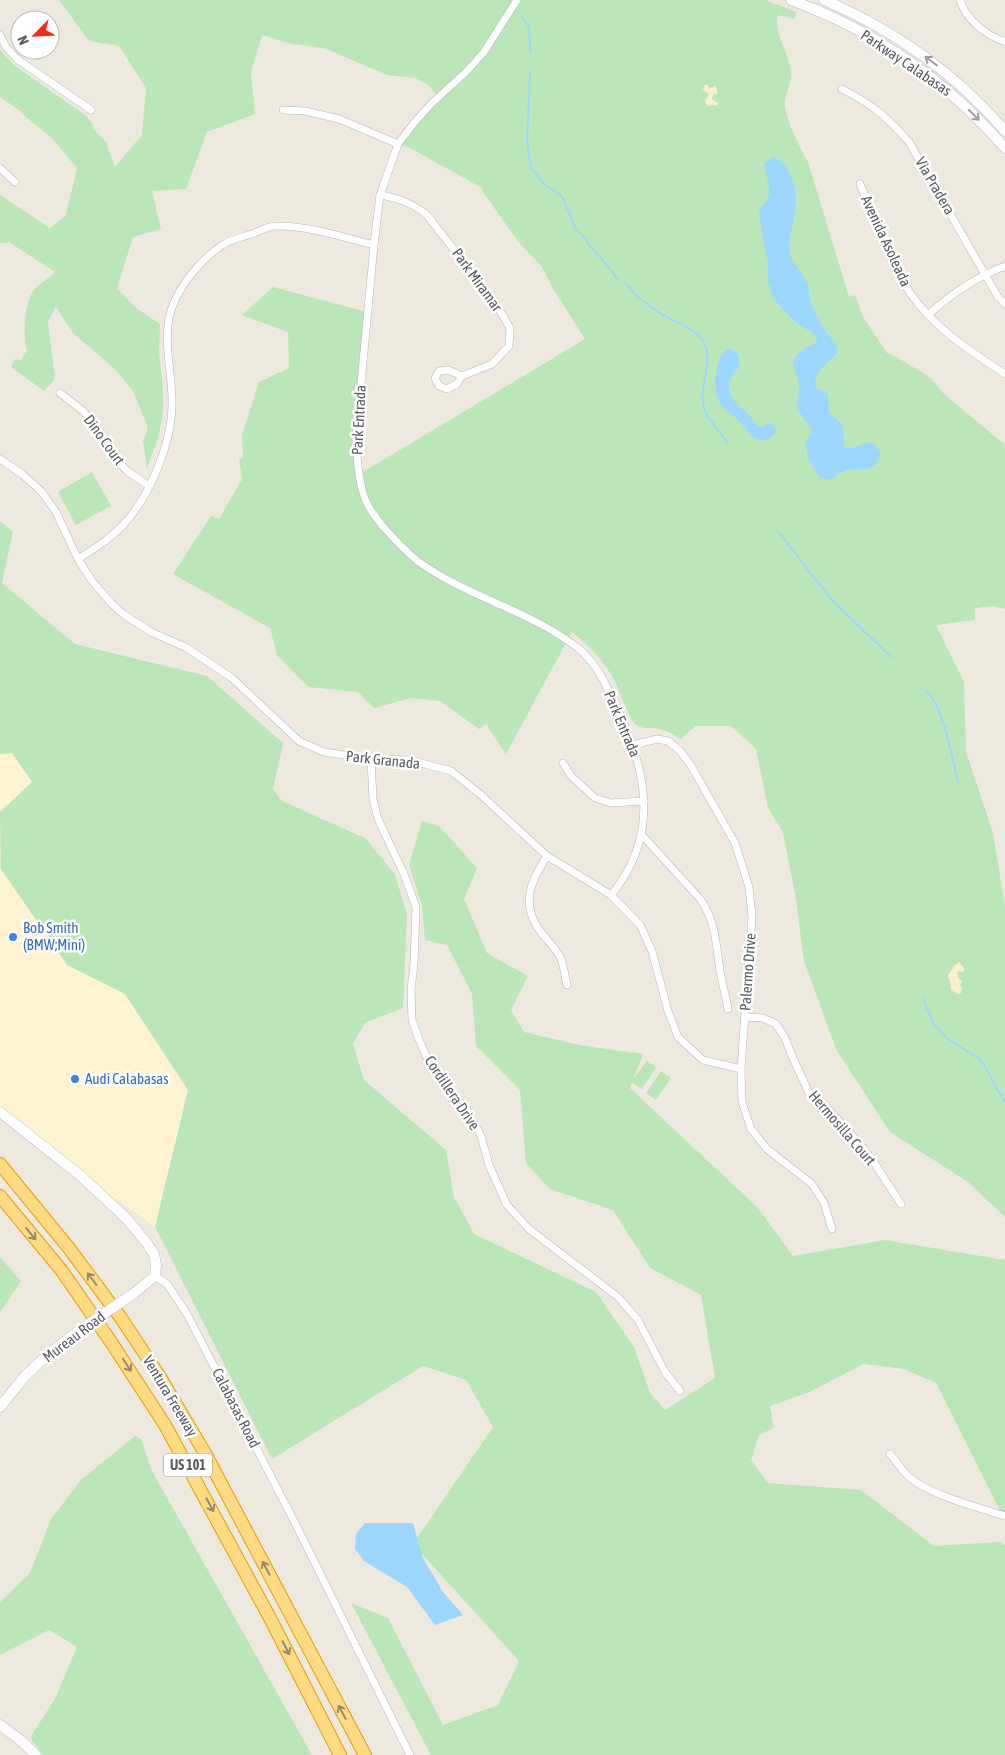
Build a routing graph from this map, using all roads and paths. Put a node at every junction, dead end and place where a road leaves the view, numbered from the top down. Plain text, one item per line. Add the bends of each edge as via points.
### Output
1 (517, 0) edge
2 (791, 0) edge
3 (824, 0) edge
4 (960, 0) edge
5 (0, 35) edge
6 (1005, 42) edge
7 (842, 89) dead end
8 (91, 110) dead end
9 (283, 110) dead end
10 (1005, 131) edge
11 (398, 144) junction
12 (1005, 148) edge
13 (0, 168) edge
14 (15, 182) dead end
15 (860, 184) dead end
16 (380, 195) junction
17 (374, 245) junction
18 (1005, 266) edge
19 (986, 275) junction
20 (1005, 304) edge
21 (928, 315) junction
22 (1005, 374) edge
23 (462, 376) dead end
24 (60, 393) dead end
25 (0, 459) edge
26 (149, 486) junction
27 (78, 559) junction
28 (633, 745) junction
29 (371, 759) junction
30 (563, 762) dead end
31 (644, 802) junction
32 (642, 835) junction
33 (547, 856) junction
34 (611, 895) junction
35 (567, 985) dead end
36 (728, 1009) dead end
37 (745, 1017) junction
38 (741, 1069) junction
39 (0, 1112) edge
40 (0, 1164) edge
41 (0, 1196) edge
42 (902, 1204) dead end
43 (832, 1229) dead end
44 (155, 1276) junction
45 (680, 1391) dead end
46 (0, 1407) edge
47 (890, 1454) dead end
48 (1005, 1516) edge
49 (0, 1725) edge
50 (36, 1755) edge
51 (340, 1755) edge
52 (365, 1755) edge
53 (410, 1755) edge

1 - 11 street, Park Entrada via 484,52 414,122
2 -> 12 street, Parkway Calabasas via 891,49 956,96
10 -> 3 street, Parkway Calabasas via 970,94 918,51 886,30
4 - 6 street via 974,22 991,37
5 - 8 street via 17,59
7 - 19 street, Via Pradera via 868,103 909,142
9 - 11 street via 305,110 339,119
11 - 16 street, Park Entrada
13 - 14 street
15 - 21 street, Avenida Asoleada via 896,270
16 - 17 street, Park Entrada
16 - 23 street, Park Miramar via 416,206 427,215 496,304 510,328 510,346 492,364
17 - 26 street via 275,225 222,245 202,262 183,283 169,318 172,402 167,442
17 - 28 street, Park Entrada via 356,437 364,498 380,524 420,563 550,628 580,650 598,671
18 - 19 street
19 - 20 street, Via Pradera
19 - 21 street via 949,296
21 - 22 street, Avenida Asoleada via 954,340
24 - 26 street, Dino Court via 84,411 127,471
25 - 27 street, Park Granada via 41,491 56,512
26 - 27 street via 122,526 97,548
27 - 29 street, Park Granada via 92,581 123,614 151,632 187,648 232,678 299,741 324,752
28 - 31 street, Park Entrada
28 - 37 street, Palermo Drive via 657,739 668,741 679,750 735,843 750,886 752,916
29 - 33 street, Park Granada via 410,760 451,771
29 - 45 street, Cordillera Drive via 373,799 378,819 416,907 412,1020 433,1071 466,1109 481,1136 489,1165 507,1205 529,1229 618,1297 638,1320 665,1372
30 - 31 street via 571,776 595,798 611,803
31 - 32 street, Park Entrada
32 - 34 street, Park Entrada via 631,867
32 - 36 street via 707,908 715,928
33 - 34 street, Park Granada
33 - 35 street via 530,887 530,908 539,930 562,960
34 - 38 street, Park Granada via 640,925 652,951 678,1037 703,1060
37 - 38 street, Palermo Drive
37 - 42 street, Hermosilla Court via 763,1018 776,1024 786,1038 809,1093 862,1147
38 - 43 street, Palermo Drive via 742,1102 751,1129 767,1149 812,1184 824,1203
39 - 44 street via 82,1176 127,1219 154,1254
52 -> 40 highway, Ventura Freeway / US 101 via 206,1455 160,1377 68,1247
41 -> 51 highway, Ventura Freeway / US 101 via 62,1271 165,1425
44 - 46 street, Mureau Road, bridge via 50,1353
44 - 53 street, Calabasas Road via 167,1284 187,1314
47 - 48 street via 908,1476 924,1486 962,1503
49 - 50 street

